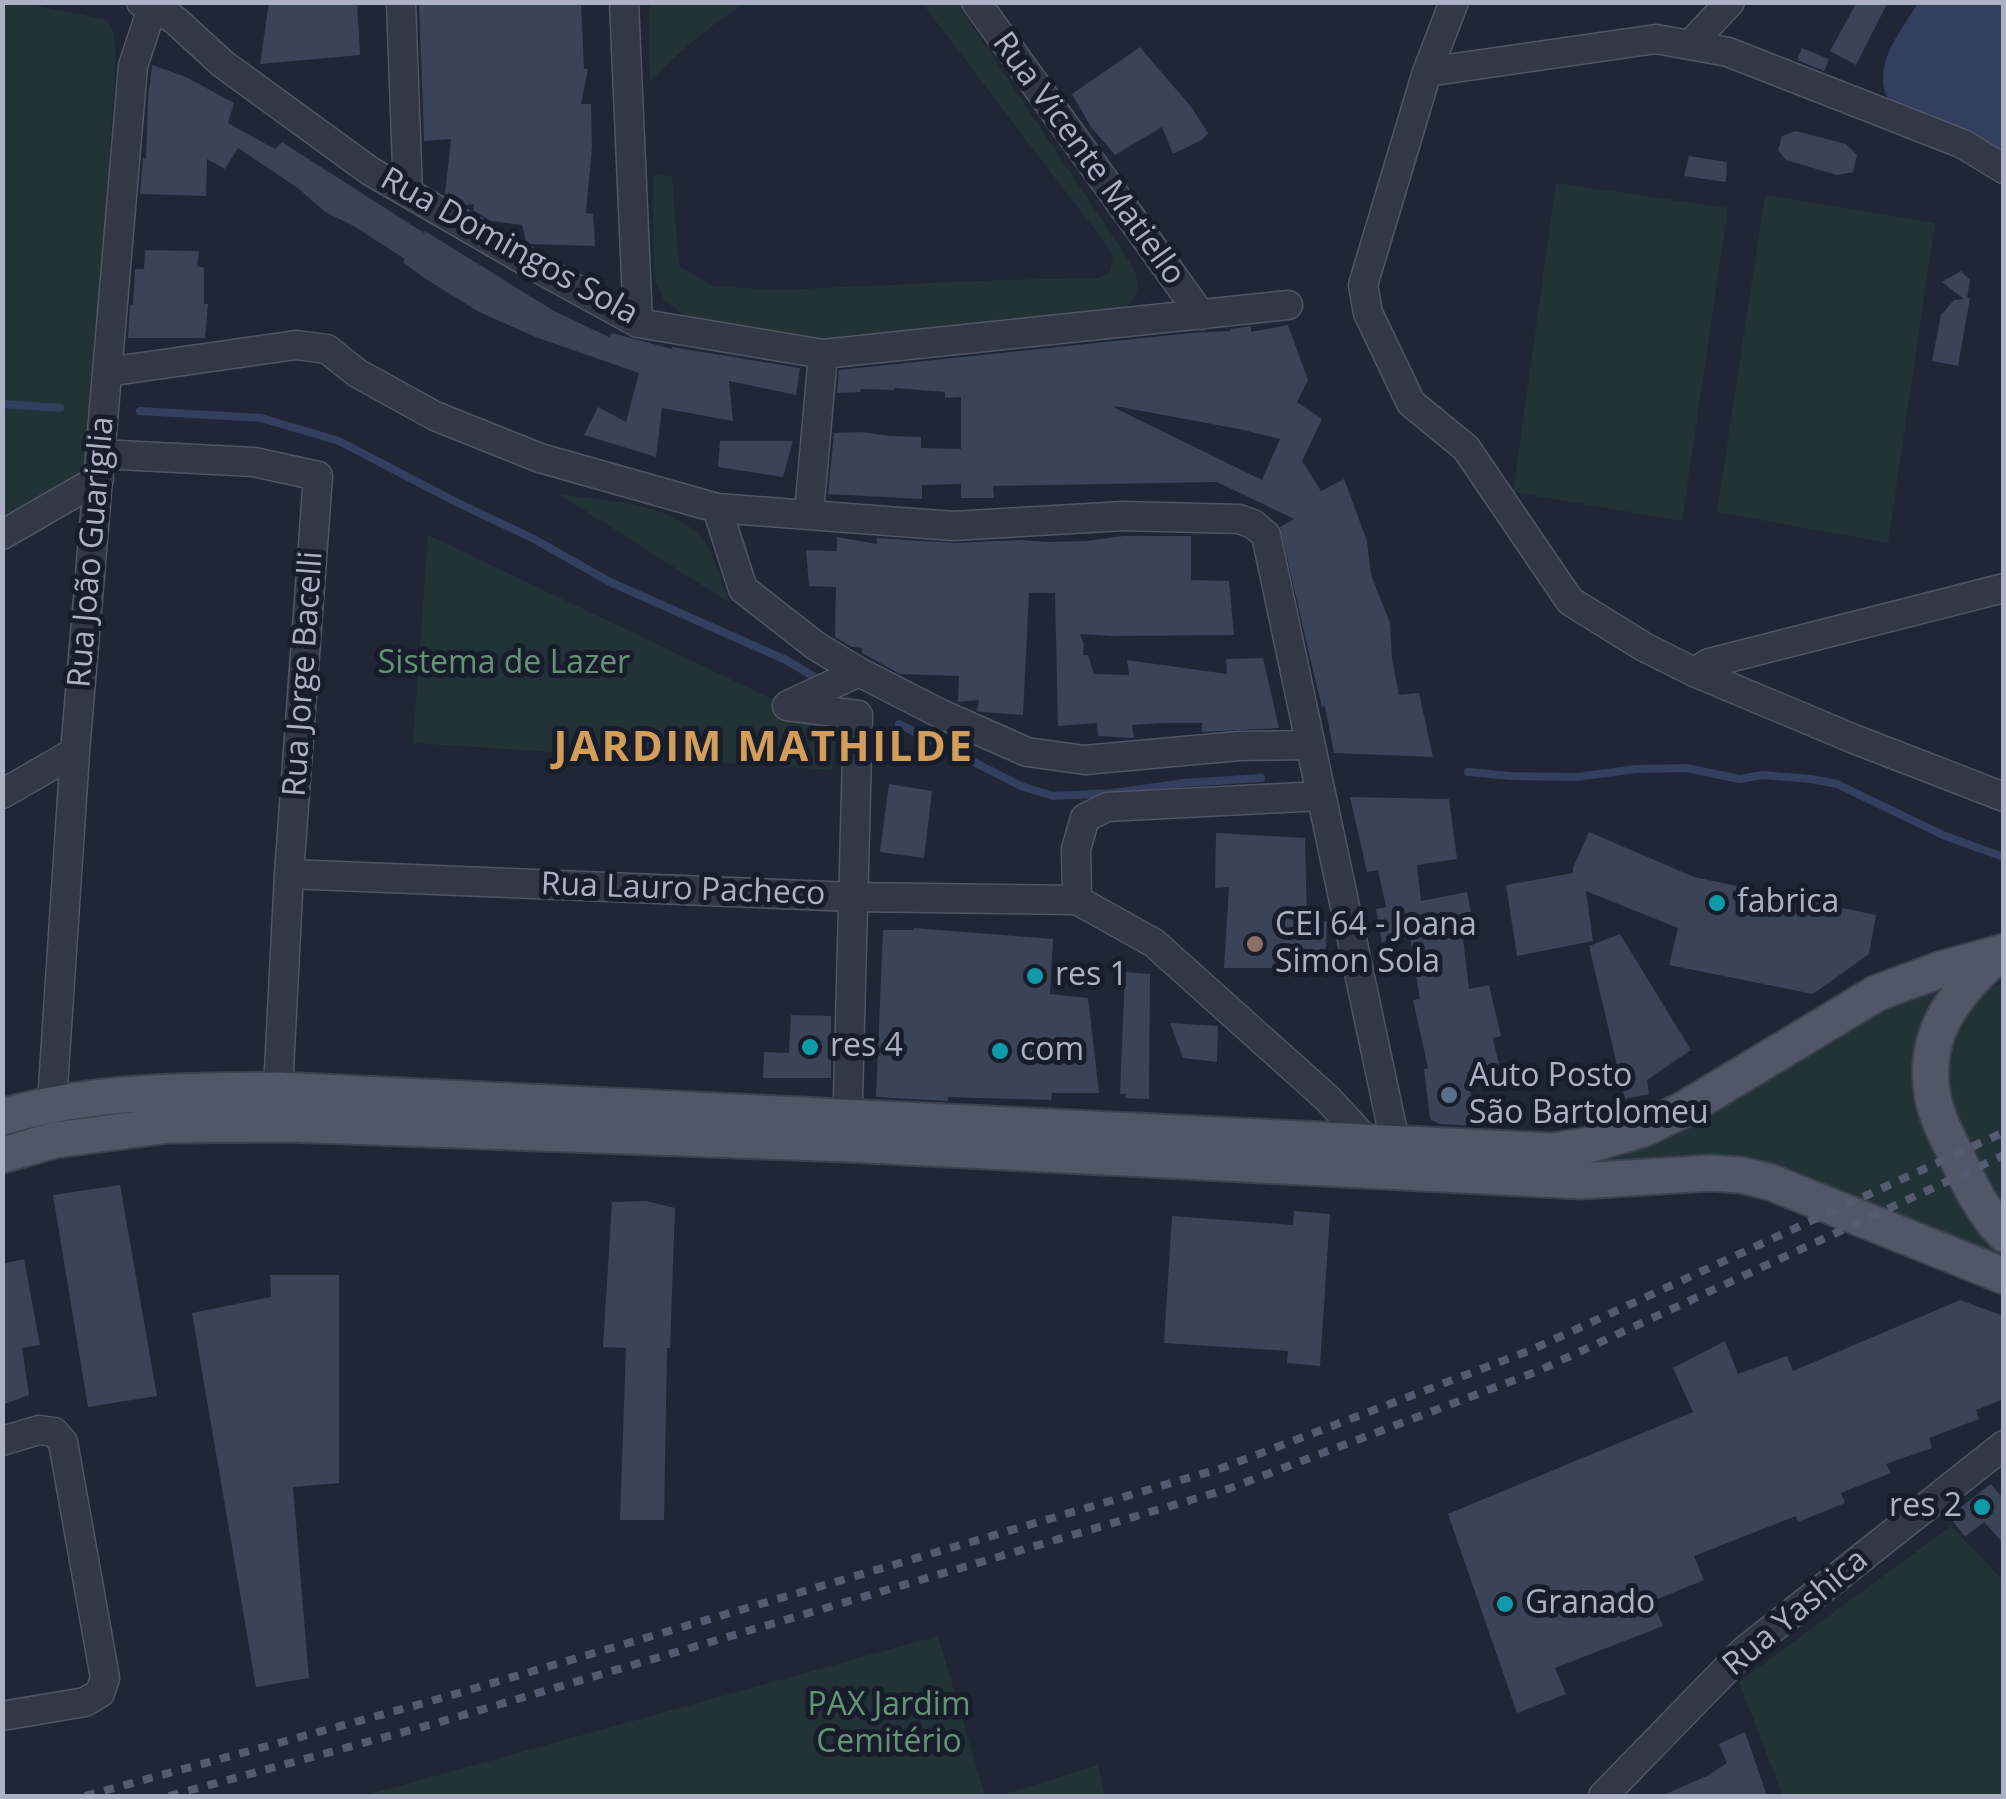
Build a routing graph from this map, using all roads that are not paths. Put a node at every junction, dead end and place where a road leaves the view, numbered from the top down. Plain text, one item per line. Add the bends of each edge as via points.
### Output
1 (401, 2) edge
2 (624, 2) edge
3 (976, 2) edge
4 (1454, 2) edge
5 (1730, 2) edge
6 (149, 3) edge
7 (1690, 45) junction
8 (1427, 72) junction
9 (2004, 168) edge
10 (408, 193) junction
11 (1288, 305) dead end
12 (1201, 315) junction
13 (638, 322) junction
14 (823, 354) junction
15 (107, 372) junction
16 (100, 466) junction
17 (50, 507) junction
18 (717, 508) junction
19 (808, 514) junction
20 (94, 533) junction
21 (2, 536) edge
22 (2004, 588) edge
23 (859, 672) junction
24 (1694, 672) junction
25 (1310, 745) junction
26 (76, 752) junction
27 (8, 791) edge
28 (1321, 796) junction
29 (2004, 797) edge
30 (71, 815) junction
31 (289, 874) junction
32 (853, 897) junction
33 (1077, 900) junction
34 (2002, 953) edge
35 (278, 1090) junction
36 (52, 1104) junction
37 (2, 1117) edge
38 (847, 1120) junction
39 (1386, 1152) junction
40 (6, 1154) edge
41 (2004, 1234) edge
42 (1996, 1271) edge
43 (2, 1441) edge
44 (2004, 1446) edge
45 (2, 1716) edge
46 (1603, 1796) edge

1 - 10 street
2 - 13 street
3 - 12 street, Rua Vicente Matiello
4 - 8 street
5 - 7 street
6 - 10 street, Rua Domingos Sola via 223,64
6 - 15 street, Rua João Guariglia via 132,66
7 - 8 street via 1656,39
7 - 9 street via 1728,52 1963,144
8 - 24 street via 1362,285 1368,313 1411,404 1466,448 1570,601
10 - 13 street, Rua Domingos Sola
11 - 12 street, Rua Domingos Sola
12 - 14 street, Rua Domingos Sola
13 - 14 street, Rua Domingos Sola
14 - 19 street
15 - 16 street, Rua João Guariglia
15 - 18 street via 296,344 327,349 435,416 540,458
16 - 17 street
16 - 20 street, Rua João Guariglia
16 - 31 street, Rua Jorge Bacelli via 254,462 318,476
17 - 20 street via 80,514
17 - 21 street
18 - 19 street
18 - 23 street via 743,589
19 - 25 street via 952,526 1123,516 1253,524 1266,536
20 - 26 street, Rua João Guariglia
22 - 24 street
23 - 25 street via 1026,752 1085,760
23 - 32 street via 787,706 858,715
24 - 29 street
25 - 28 street
26 - 27 street
26 - 30 street, Rua João Guariglia
27 - 30 street via 38,786
28 - 33 street via 1108,807 1085,818 1076,849
28 - 39 street
30 - 36 street, Rua João Guariglia
31 - 32 street, Rua Lauro Pacheco
31 - 35 street, Rua Jorge Bacelli
32 - 33 street, Rua Lauro Pacheco
32 - 38 street
33 - 39 street via 1154,943
34 - 39 main road via 1878,993 1682,1110 1628,1134 1552,1151
34 - 41 main road via 1966,984 1943,1018 1931,1078 1938,1117 1972,1191
35 - 36 main road via 145,1092
35 - 38 main road
36 - 37 main road
36 - 40 main road via 36,1130
38 - 39 main road
38 - 40 main road via 169,1125 55,1140
39 - 42 main road via 1581,1181 1740,1175
43 - 45 street via 39,1430 63,1442 105,1678 100,1693 85,1702
44 - 46 street, Rua Yashica via 1744,1651

